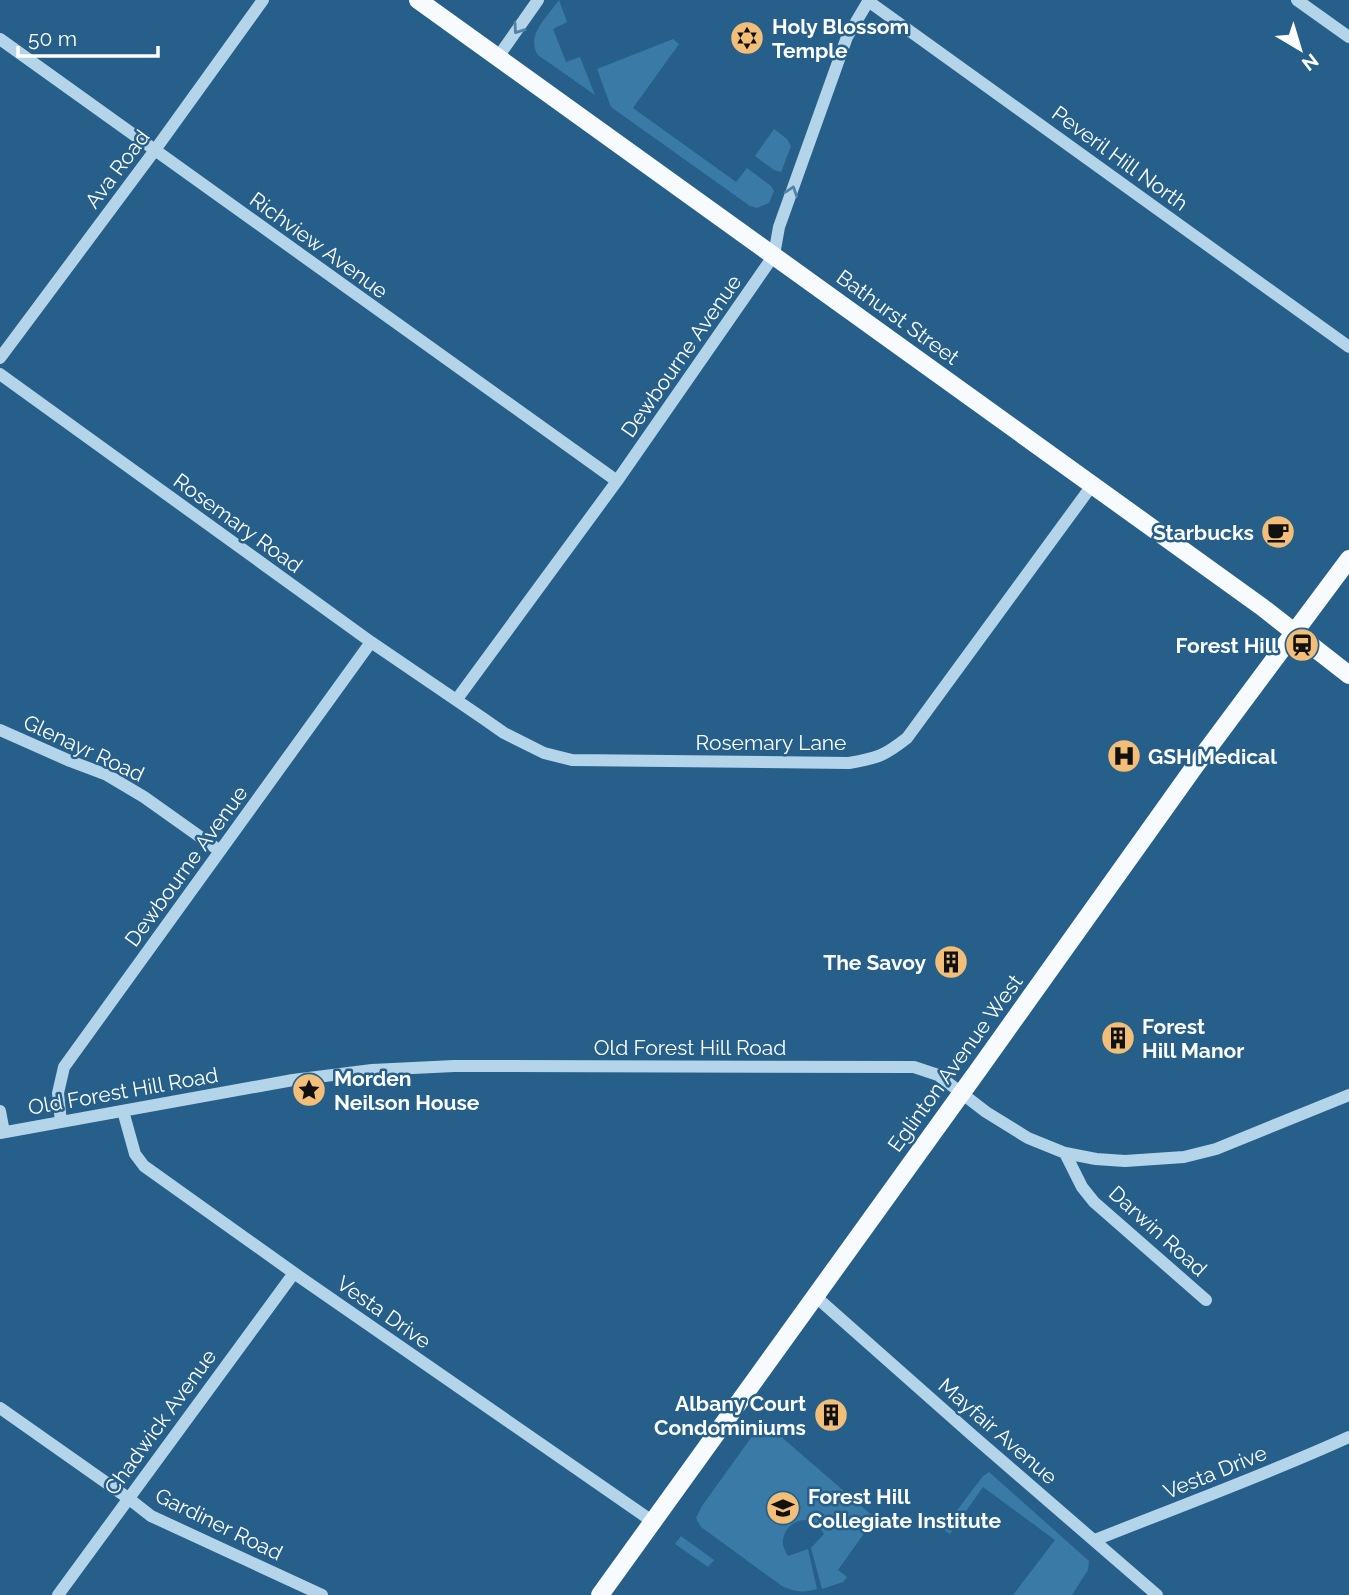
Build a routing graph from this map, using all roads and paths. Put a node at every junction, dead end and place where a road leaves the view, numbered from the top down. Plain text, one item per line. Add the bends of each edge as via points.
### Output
1 (263, 0) edge
2 (418, 0) edge
3 (538, 0) edge
4 (868, 0) edge
5 (1297, 0) edge
6 (1349, 37) edge
7 (0, 39) edge
8 (498, 57) junction
9 (155, 150) junction
10 (775, 255) junction
11 (1349, 347) edge
12 (0, 358) edge
13 (0, 374) edge
14 (617, 481) junction
15 (1093, 484) junction
16 (1349, 559) edge
17 (1295, 632) junction
18 (371, 642) junction
19 (1349, 675) edge
20 (457, 699) junction
21 (0, 730) edge
22 (220, 851) junction
23 (962, 1093) junction
24 (1349, 1095) edge
25 (0, 1111) edge
26 (122, 1111) junction
27 (61, 1122) junction
28 (2, 1132) edge
29 (1065, 1153) junction
30 (294, 1273) junction
31 (815, 1296) junction
32 (1206, 1300) dead end
33 (0, 1408) edge
34 (1349, 1437) edge
35 (128, 1498) junction
36 (652, 1521) junction
37 (1094, 1540) junction
38 (58, 1595) edge
39 (322, 1595) edge
40 (600, 1595) edge
41 (1157, 1595) edge

1 - 9 street, Ava Road
2 - 8 main road, Bathurst Street
3 -> 8 street
10 -> 4 street, Dewbourne Avenue via 779,227 845,42
4 - 11 street, Peveril Hill North
5 - 6 street
7 - 9 street, Richview Avenue
8 - 10 main road, Bathurst Street
9 - 12 street, Ava Road
9 - 14 street, Richview Avenue
10 - 14 street, Dewbourne Avenue
10 - 15 main road, Bathurst Street
13 - 18 street, Rosemary Road
14 - 20 street, Dewbourne Avenue
15 - 17 main road, Bathurst Street
15 - 20 street, Rosemary Lane via 907,738 873,759 849,763 572,760 544,753 504,733
16 - 17 main road, Eglinton Avenue West
17 - 19 main road, Bathurst Street
17 - 23 main road, Eglinton Avenue West
18 - 20 street, Rosemary Road
18 - 22 street, Dewbourne Avenue
21 - 22 street, Glenayr Road via 107,775
22 - 27 street, Dewbourne Avenue via 64,1066 58,1093
23 - 26 street, Old Forest Hill Road via 938,1074 914,1067 454,1066 293,1080
23 - 29 street, Old Forest Hill Road via 1028,1138
23 - 31 main road, Eglinton Avenue West
24 - 29 street, Old Forest Hill Road via 1216,1149 1184,1157 1125,1161
25 - 28 street
26 - 27 street, Old Forest Hill Road
26 - 30 street, Vesta Drive via 135,1154 144,1166
27 - 28 street, Old Forest Hill Road
29 - 32 street, Darwin Road via 1094,1202
30 - 35 street, Chadwick Avenue
30 - 36 street, Vesta Drive
31 - 36 main road, Eglinton Avenue West
31 - 37 street, Mayfair Avenue
33 - 35 street, Gardiner Road
34 - 37 street, Vesta Drive
35 - 38 street, Chadwick Avenue
35 - 39 street, Gardiner Road via 151,1516
36 - 40 main road, Eglinton Avenue West
37 - 41 street, Mayfair Avenue

